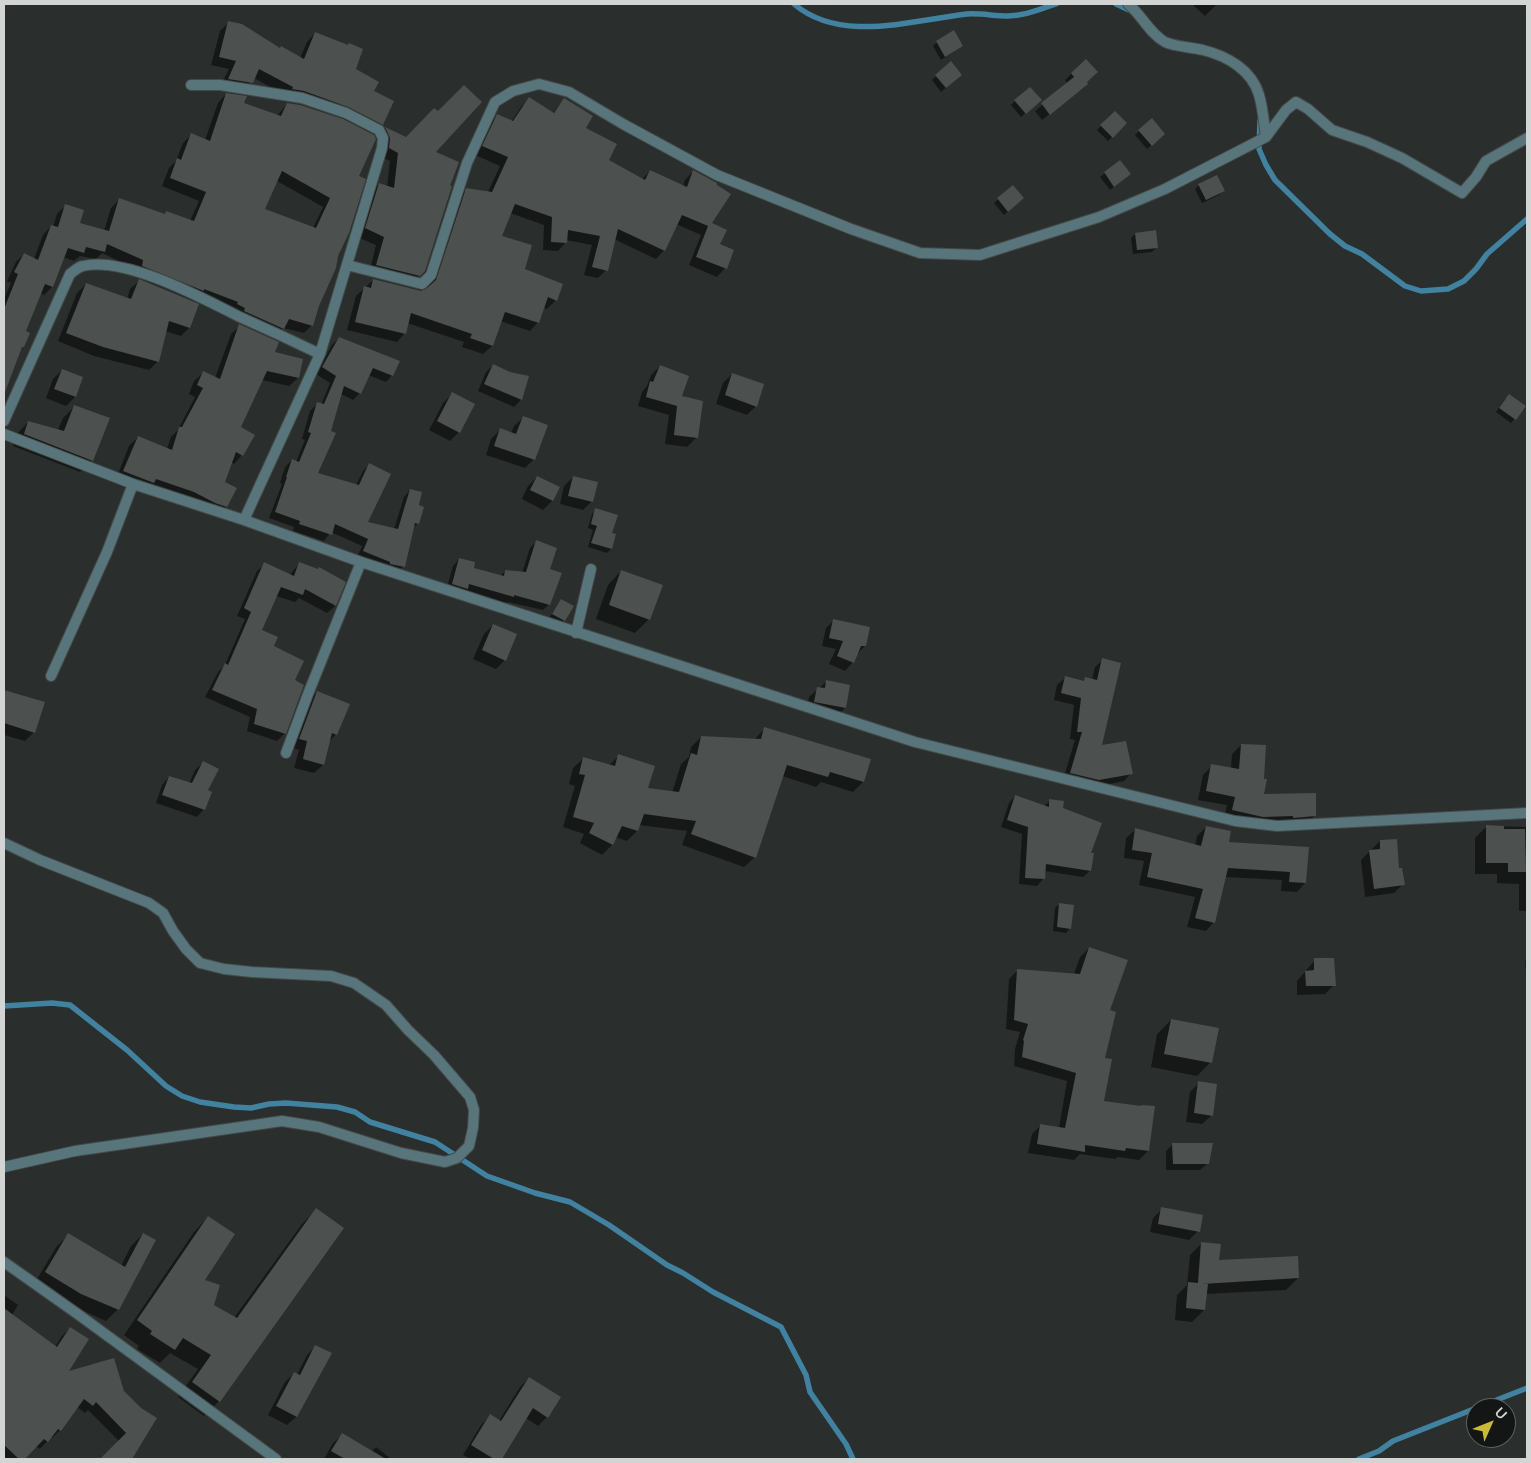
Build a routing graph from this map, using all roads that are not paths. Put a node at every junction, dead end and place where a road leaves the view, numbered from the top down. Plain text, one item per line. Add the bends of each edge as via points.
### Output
1 (1128, 4) edge
2 (191, 85) dead end
3 (1266, 137) junction
4 (1527, 138) edge
5 (347, 265) junction
6 (320, 354) junction
7 (4, 421) edge
8 (4, 434) edge
9 (134, 484) junction
10 (244, 520) junction
11 (362, 562) junction
12 (591, 569) dead end
13 (576, 633) junction
14 (50, 676) dead end
15 (286, 753) dead end
16 (1527, 813) edge
17 (4, 843) edge
18 (4, 1167) edge
19 (4, 1262) edge
20 (276, 1459) edge

1 - 3 street via 1164,41 1212,52 1250,76 1260,95
2 - 5 street via 220,85 302,98 346,113 379,130 383,138 382,148
3 - 4 street via 1296,102 1332,130 1402,158 1462,193 1486,161
3 - 5 street via 1165,189 1099,217 980,256 920,253 717,175 569,92 539,84 513,91 495,102 467,163 431,275 426,281 422,284
5 - 6 street
6 - 7 street via 157,279 122,268 81,266 70,274
6 - 10 street
8 - 9 street
9 - 10 street
9 - 14 street via 107,552
10 - 11 street
11 - 13 street
11 - 15 street
12 - 13 street
13 - 16 street via 915,742 1235,821 1277,826
17 - 18 street via 149,903 164,913 173,932 200,963 252,972 331,976 354,984 386,1005 434,1055 470,1097 474,1110 472,1141 457,1158 445,1162 401,1153 319,1127 282,1121 75,1151
19 - 20 street

